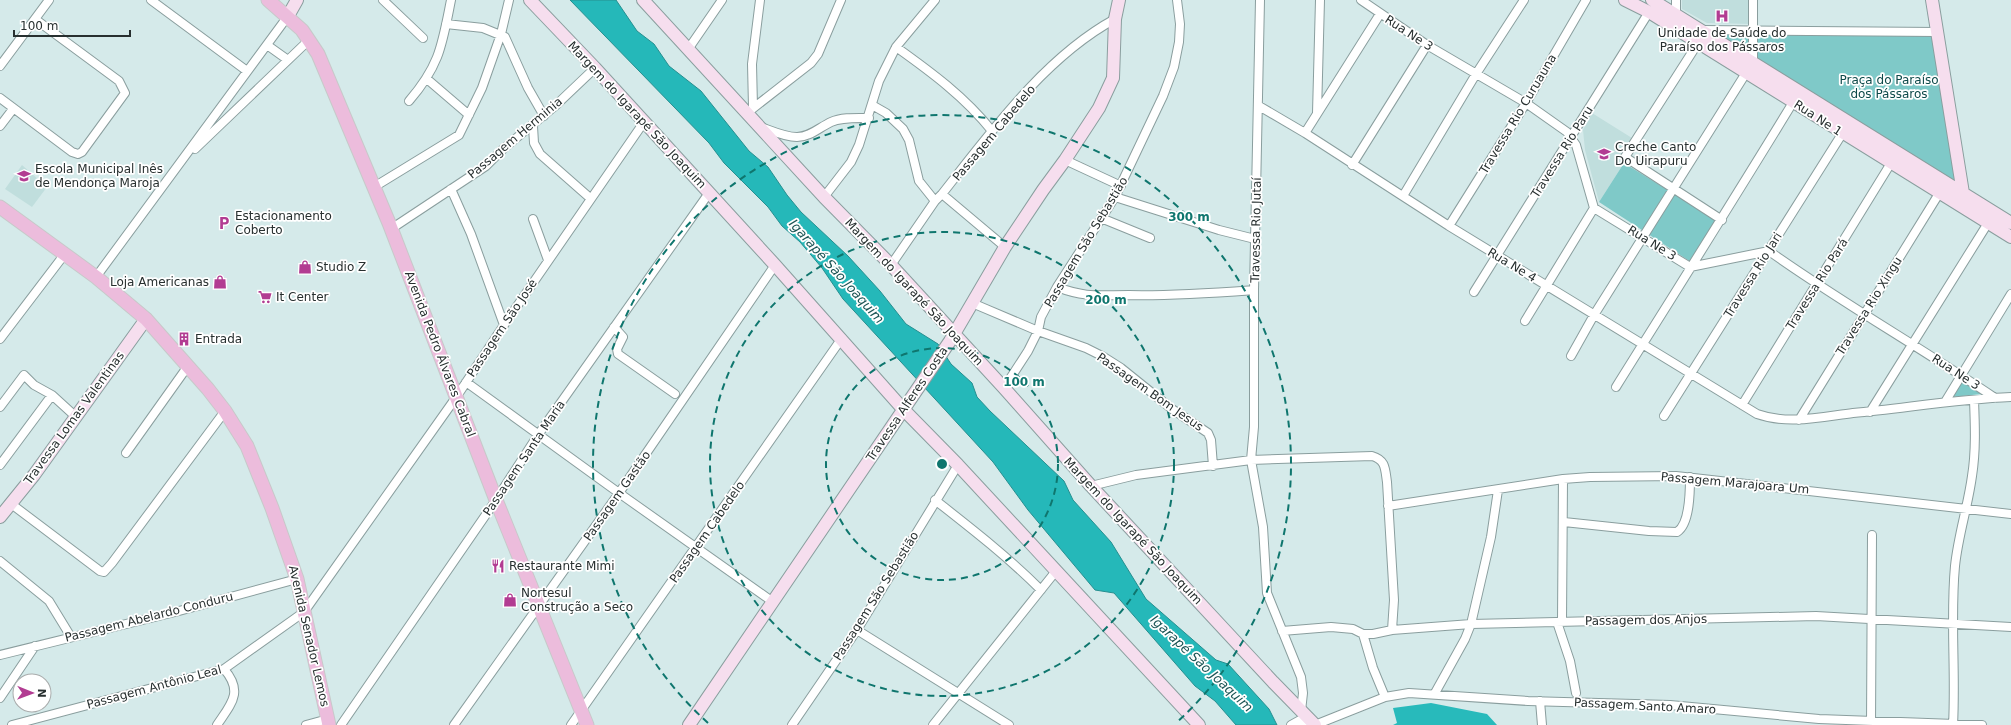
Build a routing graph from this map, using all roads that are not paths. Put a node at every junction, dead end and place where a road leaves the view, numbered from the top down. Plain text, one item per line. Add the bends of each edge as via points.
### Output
1 (49, 0) edge
2 (151, 0) edge
3 (268, 0) edge
4 (297, 0) edge
5 (383, 0) edge
6 (451, 0) edge
7 (509, 0) edge
8 (530, 0) edge
9 (644, 0) edge
10 (722, 0) edge
11 (760, 0) edge
12 (841, 0) edge
13 (935, 0) edge
14 (1177, 0) edge
15 (1260, 0) edge
16 (1320, 0) edge
17 (1361, 0) edge
18 (1524, 0) edge
19 (1586, 0) edge
20 (1625, 0) edge
21 (1676, 0) edge
22 (1753, 0) edge
23 (1932, 0) edge
24 (1117, 2) edge
25 (1657, 3) edge
26 (1380, 14) junction
27 (1652, 15) junction
28 (1676, 15) junction
29 (288, 16) junction
30 (35, 19) junction
31 (1115, 19) junction
32 (446, 24) junction
33 (1699, 30) junction
34 (1753, 30) junction
35 (1938, 32) junction
36 (501, 34) junction
37 (423, 38) dead end
38 (309, 40) junction
39 (1698, 43) junction
40 (267, 45) junction
41 (1427, 45) junction
42 (896, 47) junction
43 (688, 48) junction
44 (288, 60) junction
45 (1752, 63) junction
46 (0, 66) edge
47 (594, 68) junction
48 (247, 71) junction
49 (1746, 73) junction
50 (1476, 74) junction
51 (427, 79) junction
52 (1796, 96) junction
53 (0, 98) edge
54 (409, 101) dead end
55 (1526, 103) junction
56 (872, 105) junction
57 (1259, 106) junction
58 (13, 109) junction
59 (750, 110) junction
60 (1317, 114) junction
61 (470, 115) junction
62 (544, 116) junction
63 (869, 118) junction
64 (644, 122) junction
65 (0, 126) edge
66 (533, 126) junction
67 (760, 127) junction
68 (992, 131) junction
69 (1305, 133) junction
70 (1842, 134) junction
71 (1572, 137) junction
72 (1065, 160) junction
73 (180, 163) junction
74 (1891, 163) junction
75 (1352, 165) junction
76 (1121, 186) junction
77 (374, 187) junction
78 (451, 189) junction
79 (1674, 189) junction
80 (1940, 192) junction
81 (709, 193) junction
82 (942, 194) junction
83 (1403, 196) junction
84 (824, 197) junction
85 (1115, 197) junction
86 (590, 198) junction
87 (1961, 199) junction
88 (935, 201) junction
89 (0, 207) edge
90 (1594, 208) junction
91 (1102, 218) junction
92 (532, 219) dead end
93 (1722, 220) junction
94 (1988, 223) junction
95 (2011, 223) edge
96 (1449, 226) junction
97 (391, 229) junction
98 (2011, 237) edge
99 (1150, 238) dead end
100 (1643, 238) junction
101 (1255, 239) junction
102 (1005, 247) junction
103 (1769, 251) junction
104 (64, 255) junction
105 (1498, 256) junction
106 (548, 260) junction
107 (775, 265) junction
108 (891, 265) junction
109 (1690, 267) junction
110 (96, 277) junction
111 (1547, 285) junction
112 (1817, 285) junction
113 (1057, 287) junction
114 (1254, 290) junction
115 (1474, 292) dead end
116 (2011, 294) edge
117 (972, 304) junction
118 (1594, 315) junction
119 (1863, 315) junction
120 (146, 319) junction
121 (1525, 321) dead end
122 (504, 325) junction
123 (614, 327) junction
124 (1038, 331) junction
125 (842, 338) junction
126 (952, 338) junction
127 (0, 339) edge
128 (1642, 345) junction
129 (1912, 345) junction
130 (1571, 356) dead end
131 (188, 366) junction
132 (1691, 374) junction
133 (1960, 374) junction
134 (466, 382) junction
135 (1616, 387) dead end
136 (1004, 388) junction
137 (674, 394) dead end
138 (52, 395) junction
139 (457, 396) junction
140 (2011, 397) edge
141 (1994, 398) junction
142 (1974, 400) junction
143 (1945, 402) junction
144 (1742, 405) junction
145 (905, 406) junction
146 (0, 407) edge
147 (225, 412) junction
148 (1870, 412) junction
149 (75, 416) junction
150 (1664, 416) dead end
151 (1799, 420) junction
152 (538, 435) junction
153 (126, 453) dead end
154 (1251, 460) junction
155 (958, 465) junction
156 (0, 466) edge
157 (1213, 466) junction
158 (1690, 477) junction
159 (1563, 479) junction
160 (1091, 486) junction
161 (1498, 490) junction
162 (619, 493) junction
163 (496, 500) junction
164 (935, 500) junction
165 (10, 503) junction
166 (1388, 506) junction
167 (1966, 508) junction
168 (2011, 514) edge
169 (0, 517) edge
170 (1564, 522) junction
171 (1872, 535) dead end
172 (695, 548) junction
173 (0, 561) edge
174 (1056, 571) junction
175 (297, 579) junction
176 (1041, 590) junction
177 (773, 602) junction
178 (539, 607) junction
179 (304, 612) junction
180 (1872, 618) junction
181 (1560, 622) junction
182 (1952, 623) junction
183 (1471, 624) junction
184 (2011, 627) edge
185 (857, 630) junction
186 (1392, 630) junction
187 (1282, 631) junction
188 (1363, 634) junction
189 (71, 637) junction
190 (35, 646) junction
191 (0, 655) edge
192 (224, 669) junction
193 (958, 693) junction
194 (1435, 693) junction
195 (1576, 693) dead end
196 (1385, 697) junction
197 (0, 698) edge
198 (1540, 701) junction
199 (581, 711) junction
200 (1301, 711) junction
201 (329, 722) edge
202 (1871, 723) edge
203 (1953, 724) edge
204 (12, 725) edge
205 (217, 725) edge
206 (306, 725) edge
207 (341, 725) edge
208 (454, 725) edge
209 (572, 725) edge
210 (586, 725) edge
211 (689, 725) edge
212 (792, 725) edge
213 (933, 725) edge
214 (1009, 725) edge
215 (1198, 725) edge
216 (1290, 725) edge
217 (1306, 725) edge
218 (1315, 725) edge
219 (1542, 725) edge
220 (1982, 725) edge

1 - 30 street
2 - 48 street
3 - 29 main road, Avenida Pedro Álvares Cabral
4 - 29 street
5 - 37 street
6 - 32 street
7 - 36 street
8 - 47 street, Margem do Igarapé São Joaquim
9 - 43 street, Margem do Igarapé São Joaquim
10 - 43 street
11 - 59 street via 752,64
12 - 59 street via 818,54 811,63
13 - 42 street
14 - 76 street, Passagem São Sebastião via 1180,24 1174,68
15 - 57 street, Travessa Rio Jutaí
16 - 60 street
17 - 26 street, Rua Ne 3
18 - 50 street
19 - 55 street, Travessa Rio Curuauna
20 - 27 street, Rua Ne 1
21 - 28 street
22 - 34 street
23 - 35 street
24 - 31 street, Travessa Alferes Costa
25 - 27 street
25 - 28 street, Rua Ne 1
26 - 41 street, Rua Ne 3
26 - 60 street
27 - 39 street, Rua Ne 1
27 - 71 street, Travessa Rio Paru
28 - 33 street, Rua Ne 1
29 - 38 main road, Avenida Pedro Álvares Cabral
29 - 40 street
30 - 46 street
30 - 58 street via 119,81 125,93 78,154
31 - 68 street, Passagem Cabedelo via 1096,30 1054,65
31 - 72 street, Travessa Alferes Costa via 1113,78 1098,108
32 - 36 street via 483,28
32 - 51 street via 439,57
33 - 34 street
33 - 45 street, Rua Ne 1
34 - 35 street
34 - 45 street
35 - 87 street
36 - 61 street
36 - 62 street via 508,43
38 - 44 street
38 - 77 main road, Avenida Pedro Álvares Cabral via 318,54
39 - 49 street, Rua Ne 1
39 - 79 street via 1626,155 1626,160
40 - 44 street
40 - 48 street
41 - 50 street, Rua Ne 3
41 - 75 street
42 - 56 street via 879,81
42 - 68 street via 938,76
43 - 59 street, Margem do Igarapé São Joaquim
44 - 73 street
45 - 52 street, Rua Ne 1
47 - 62 street, Passagem Herminia
47 - 64 street, Margem do Igarapé São Joaquim
48 - 73 street
49 - 52 street, Rua Ne 1
49 - 79 street
50 - 55 street, Rua Ne 3
50 - 83 street
51 - 54 street
51 - 61 street
52 - 70 street, Rua Ne 1
52 - 87 street, Rua Ne 1
52 - 93 street
53 - 58 street
55 - 71 street, Rua Ne 3
55 - 96 street, Travessa Rio Curuauna
56 - 63 street
56 - 88 street via 886,113 903,129 909,140 919,181
57 - 69 street, Rua Ne 4
57 - 101 street, Travessa Rio Jutaí
58 - 65 street
59 - 67 street, Margem do Igarapé São Joaquim
60 - 69 street
61 - 77 street via 454,139
62 - 66 street, Passagem Herminia
63 - 67 street via 832,121 798,137
63 - 84 street via 851,162
64 - 81 street, Margem do Igarapé São Joaquim
64 - 86 street, Passagem São José
66 - 78 street, Passagem Herminia via 477,173
66 - 86 street via 534,143 540,154
67 - 84 street, Margem do Igarapé São Joaquim
68 - 82 street, Passagem Cabedelo
69 - 75 street, Rua Ne 4
70 - 74 street, Rua Ne 1
70 - 103 street, Travessa Rio Jari
71 - 90 street
71 - 105 street, Travessa Rio Paru
72 - 76 street
72 - 102 street, Travessa Alferes Costa
73 - 110 street
74 - 80 street, Rua Ne 1
74 - 112 street, Travessa Rio Pará
75 - 83 street, Rua Ne 4
76 - 85 street, Passagem São Sebastião
77 - 97 main road, Avenida Pedro Álvares Cabral
78 - 97 street, Passagem Herminia
78 - 122 street via 471,234
79 - 93 street
79 - 100 street
80 - 87 street, Rua Ne 1
80 - 119 street, Travessa Rio Xingu
81 - 107 street, Margem do Igarapé São Joaquim
81 - 123 street, Passagem Santa Maria
82 - 88 street, Passagem Cabedelo
82 - 102 street
83 - 96 street, Rua Ne 4
84 - 108 street, Margem do Igarapé São Joaquim
85 - 91 street, Passagem São Sebastião
85 - 101 street
86 - 106 street, Passagem São José
87 - 94 street, Rua Ne 1
87 - 95 street, Rua Ne 1
88 - 108 street, Passagem Cabedelo
89 - 104 main road, Avenida Senador Lemos
90 - 100 street, Rua Ne 3
90 - 111 street
91 - 99 street
91 - 113 street, Passagem São Sebastião
92 - 106 street
93 - 109 street
94 - 98 street, Rua Ne 1
94 - 129 street
96 - 105 street, Rua Ne 4
97 - 139 main road, Avenida Pedro Álvares Cabral
100 - 109 street, Rua Ne 3
100 - 118 street
101 - 114 street, Travessa Rio Jutaí
102 - 117 street, Travessa Alferes Costa
103 - 109 street, Rua Ne 3
103 - 112 street, Rua Ne 3
103 - 132 street, Travessa Rio Jari
104 - 110 main road, Avenida Senador Lemos
104 - 127 street
105 - 111 street, Rua Ne 4
105 - 115 street, Travessa Rio Paru
106 - 122 street, Passagem São José
107 - 125 street, Margem do Igarapé São Joaquim
107 - 162 street, Passagem Gastão
108 - 126 street, Margem do Igarapé São Joaquim
109 - 128 street
110 - 120 main road, Avenida Senador Lemos
111 - 118 street, Rua Ne 4
111 - 121 street
112 - 119 street, Rua Ne 3
112 - 144 street, Travessa Rio Pará
113 - 114 street via 1097,296 1169,296
113 - 124 street, Passagem São Sebastião via 1041,318
114 - 154 street, Travessa Rio Jutaí via 1254,427
116 - 133 street
117 - 124 street, Passagem Bom Jesus
117 - 126 street, Travessa Alferes Costa
118 - 128 street, Rua Ne 4
118 - 130 street
119 - 129 street, Rua Ne 3
119 - 151 street, Travessa Rio Xingu
120 - 131 main road, Avenida Senador Lemos
120 - 149 street, Travessa Lomas Valentinas
122 - 134 street, Passagem São José
123 - 137 street via 623,337 617,349 618,354
123 - 152 street, Passagem Santa Maria
124 - 136 street, Passagem São Sebastião
124 - 157 street, Passagem Bom Jesus via 1102,356 1172,409 1205,430 1211,440
125 - 145 street, Margem do Igarapé São Joaquim
125 - 172 street, Passagem Cabedelo
126 - 136 street, Margem do Igarapé São Joaquim
126 - 145 street, Travessa Alferes Costa
128 - 132 street, Rua Ne 4
128 - 135 street
129 - 133 street, Rua Ne 3
129 - 148 street
131 - 147 main road, Avenida Senador Lemos
131 - 153 street
132 - 144 street, Rua Ne 4
132 - 150 street, Travessa Rio Jari
133 - 141 street, Rua Ne 3
133 - 143 street
134 - 139 street, Passagem São José
134 - 152 street
136 - 160 street, Margem do Igarapé São Joaquim
138 - 146 street via 34,385 24,375
138 - 149 street
138 - 156 street
139 - 163 main road, Avenida Pedro Álvares Cabral
139 - 179 street, Passagem São José
140 - 141 street, Rua Ne 4
141 - 142 street, Rua Ne 4
142 - 143 street, Rua Ne 4
142 - 167 street via 1975,437
143 - 148 street, Rua Ne 4
144 - 151 street, Rua Ne 4 via 1768,418
145 - 155 street, Margem do Igarapé São Joaquim
145 - 177 street, Travessa Alferes Costa
147 - 165 street via 104,572
147 - 175 main road, Avenida Senador Lemos via 246,446 272,508
148 - 151 street, Rua Ne 4
149 - 165 street, Travessa Lomas Valentinas via 34,475
152 - 162 street
152 - 163 street, Passagem Santa Maria
154 - 157 street
154 - 166 street via 1372,456 1382,460 1384,464
154 - 187 street, Travessa Rio Jutaí via 1263,527 1267,593
155 - 164 street, Passagem São Sebastião
155 - 174 street, Margem do Igarapé São Joaquim
157 - 160 street via 1136,475
158 - 159 street, Passagem Marajoara Um via 1618,476
158 - 167 street, Passagem Marajoara Um
158 - 170 street via 1686,517 1677,532
159 - 161 street, Passagem Marajoara Um
159 - 170 street
160 - 200 street, Margem do Igarapé São Joaquim
161 - 166 street, Passagem Marajoara Um
161 - 183 street via 1491,537
162 - 172 street
162 - 178 street, Passagem Gastão
163 - 178 main road, Avenida Pedro Álvares Cabral
163 - 207 street, Passagem Santa Maria
164 - 176 street via 1007,558
164 - 185 street, Passagem São Sebastião
165 - 169 street, Travessa Lomas Valentinas
166 - 186 street via 1394,600
167 - 168 street, Passagem Marajoara Um
167 - 182 street via 1955,565
170 - 181 street
171 - 180 street
172 - 177 street
172 - 199 street, Passagem Cabedelo
173 - 189 street via 49,601
174 - 176 street
174 - 215 street, Margem do Igarapé São Joaquim
175 - 179 main road, Avenida Senador Lemos
175 - 189 street, Passagem Abelardo Conduru
176 - 193 street
177 - 211 street, Travessa Alferes Costa
178 - 199 main road, Avenida Pedro Álvares Cabral
178 - 208 street, Passagem Gastão
179 - 192 street, Passagem Antônio Leal
179 - 201 main road, Avenida Senador Lemos
180 - 181 street, Passagem dos Anjos via 1816,616
180 - 182 street, Passagem dos Anjos
180 - 202 street
181 - 183 street, Passagem dos Anjos
181 - 195 street
182 - 184 street, Passagem dos Anjos
182 - 203 street via 1955,666
183 - 186 street, Passagem dos Anjos
183 - 194 street
185 - 193 street
185 - 212 street, Passagem São Sebastião
186 - 188 street, Passagem dos Anjos
187 - 188 street, Passagem dos Anjos via 1331,627 1353,629
187 - 200 street, Travessa Rio Jutaí via 1303,686
188 - 196 street
189 - 190 street, Passagem Abelardo Conduru
190 - 191 street, Passagem Abelardo Conduru
190 - 197 street
192 - 204 street, Passagem Antônio Leal
192 - 205 street via 231,677 235,688 232,701
193 - 213 street
193 - 214 street
194 - 196 street, Passagem Santo Amaro via 1409,693
194 - 198 street, Passagem Santo Amaro
196 - 218 street, Passagem Santo Amaro
198 - 202 street, Passagem Santo Amaro via 1670,705
198 - 219 street
199 - 209 street, Passagem Cabedelo
199 - 210 main road, Avenida Pedro Álvares Cabral
200 - 218 street, Margem do Igarapé São Joaquim
201 - 206 street
202 - 203 street, Passagem Santo Amaro
203 - 220 street, Passagem Santo Amaro
216 - 217 street via 1300,720

